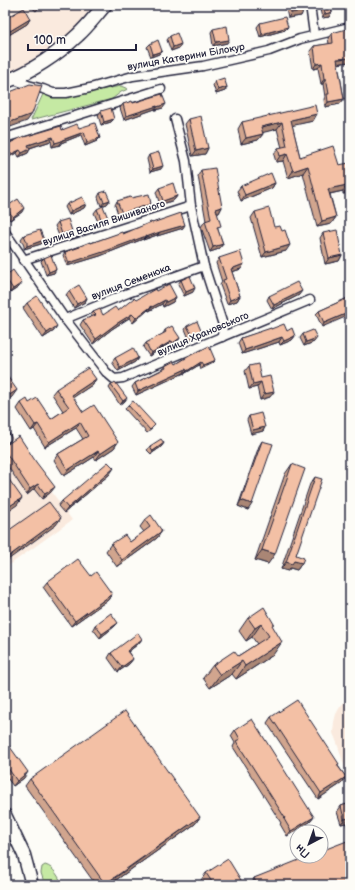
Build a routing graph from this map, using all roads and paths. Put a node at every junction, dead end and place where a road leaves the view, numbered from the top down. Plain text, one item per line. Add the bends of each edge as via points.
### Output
1 (105, 5) edge
2 (310, 5) edge
3 (350, 27) edge
4 (314, 34) junction
5 (9, 80) edge
6 (161, 89) dead end
7 (175, 119) dead end
8 (5, 138) edge
9 (191, 206) junction
10 (5, 232) edge
11 (24, 260) junction
12 (204, 266) junction
13 (310, 300) dead end
14 (65, 319) junction
15 (222, 337) junction
16 (5, 815) edge
17 (32, 885) edge

1 - 5 main road via 78,35 56,53 38,66
2 - 4 street
3 - 4 street, вулиця Катерини Білокур
4 - 5 street, вулиця Катерини Білокур via 269,51 203,66 133,76 66,93 53,93
6 - 8 street
7 - 9 street via 186,161
9 - 11 street, вулиця Василя Вишиваного
9 - 12 street
10 - 11 street
11 - 14 street
12 - 14 street, вулиця Семенюка
12 - 15 street via 223,325
13 - 15 street, вулиця Храновського
14 - 15 street, вулиця Храновського via 114,379 123,378
16 - 17 main road via 24,855

